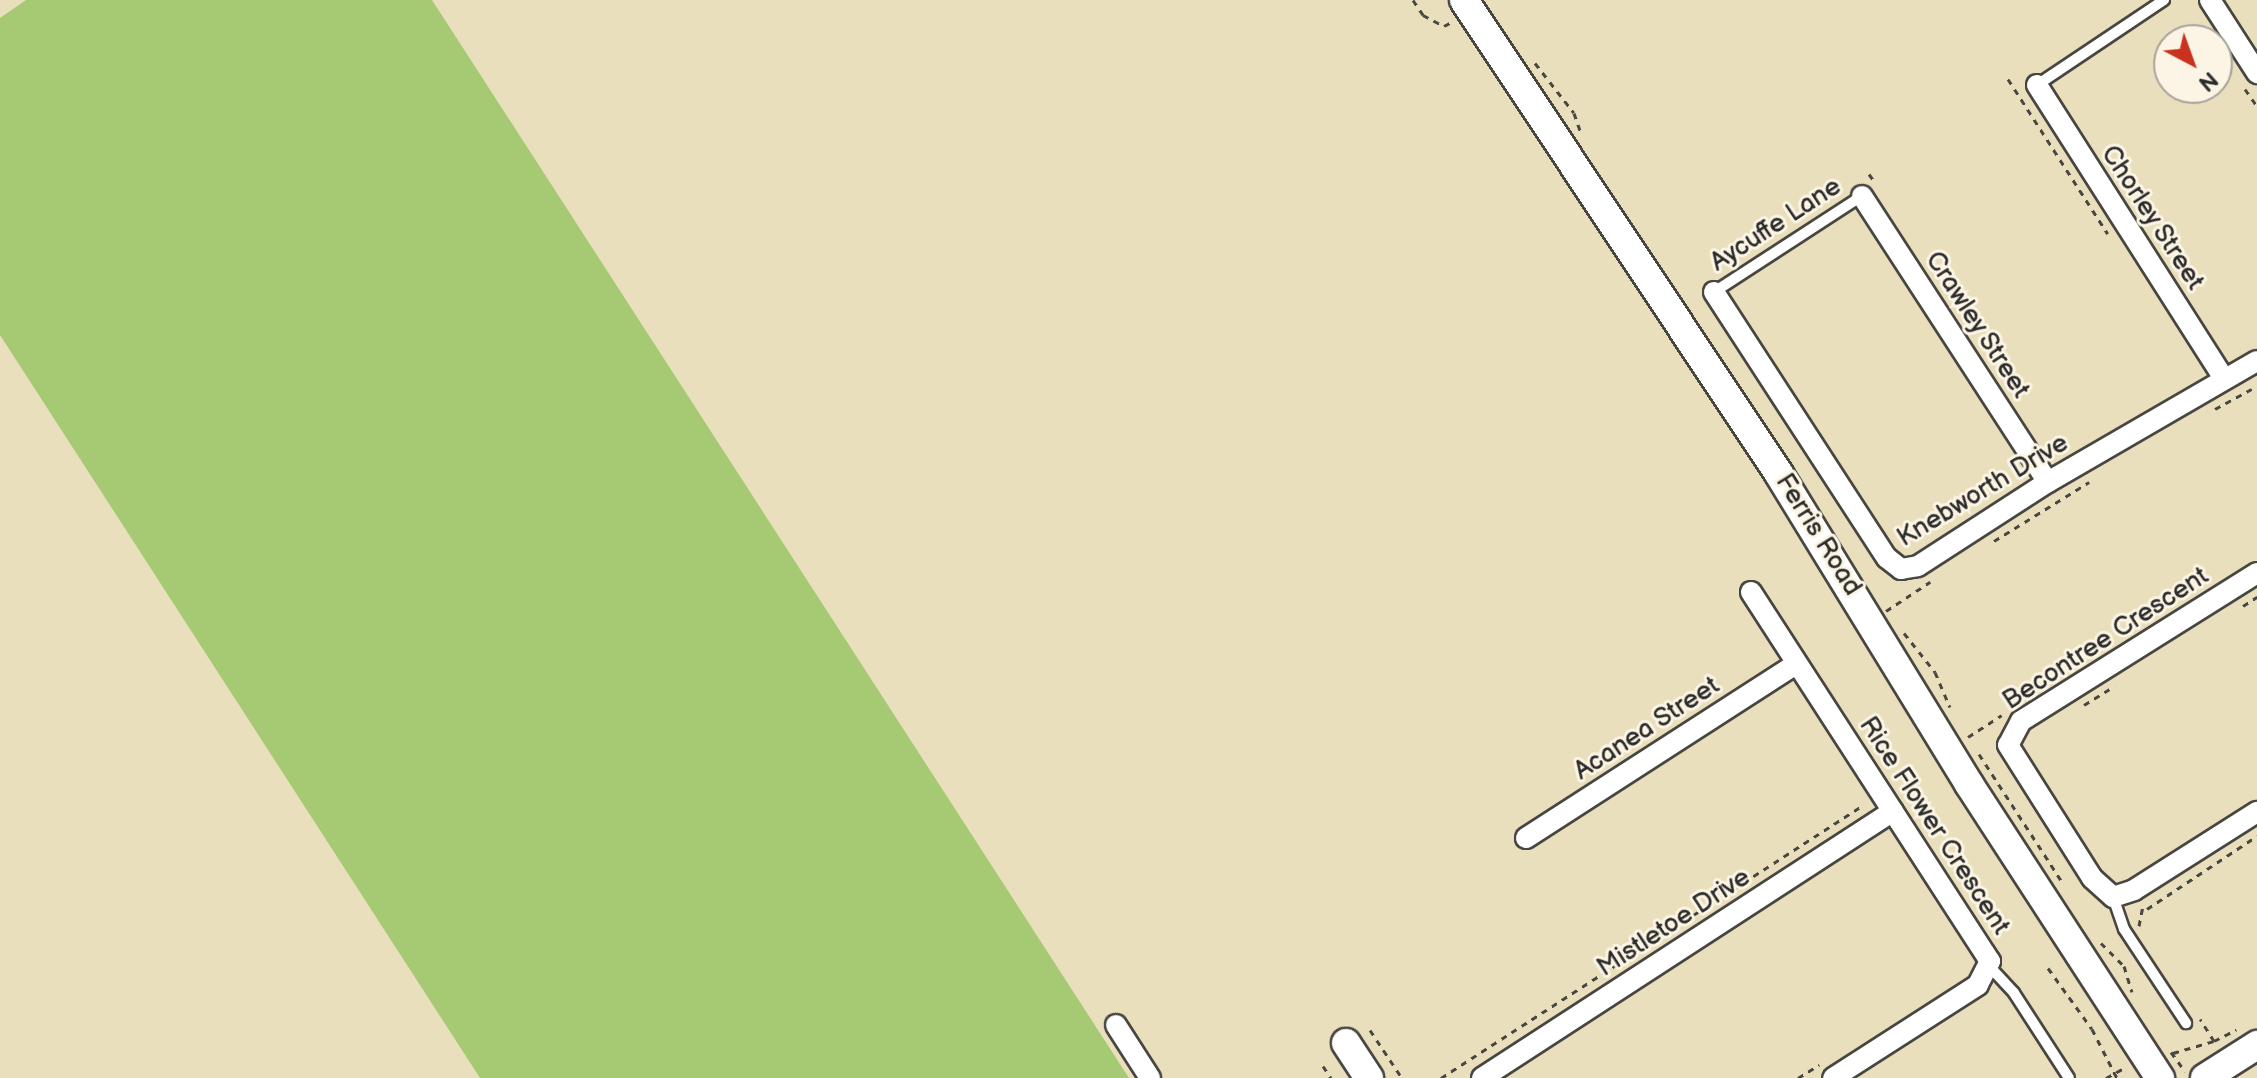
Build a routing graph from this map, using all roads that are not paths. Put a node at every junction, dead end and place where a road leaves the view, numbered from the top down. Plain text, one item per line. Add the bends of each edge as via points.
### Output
1 (1464, 0) edge
2 (2164, 0) edge
3 (2210, 0) edge
4 (2257, 73) edge
5 (2037, 85) joint
6 (1862, 196) joint
7 (1714, 292) joint
8 (2257, 361) edge
9 (2224, 379) junction
10 (2048, 482) junction
11 (2257, 573) edge
12 (1751, 592) dead end
13 (1796, 664) junction
14 (1893, 811) junction
15 (2257, 812) edge
16 (1526, 838) dead end
17 (2113, 897) junction
18 (1990, 967) junction
19 (2186, 1023) dead end
20 (1116, 1025) dead end
21 (1358, 1036) road end
22 (2257, 1045) edge
23 (1150, 1078) edge
24 (1369, 1078) edge
25 (1482, 1078) edge
26 (1833, 1078) edge
27 (2069, 1078) edge
28 (2160, 1078) edge
29 (2205, 1078) edge

1 - 28 street, Ferris Road via 1779,474 1969,784
2 - 5 lane
3 - 4 street
5 - 9 street, Chorley Street
6 - 7 lane, Aycuffe Lane
6 - 10 street, Crawley Street
7 - 10 street, Knebworth Drive via 1894,565 1918,566
8 - 9 street, Knebworth Drive
9 - 10 street, Knebworth Drive
11 - 17 street, Becontree Crescent via 2021,721 2009,735 2016,760 2092,878
12 - 13 street, Rice Flower Crescent
13 - 14 street, Rice Flower Crescent
13 - 16 street, Acanea Street
14 - 18 street, Rice Flower Crescent via 1985,948
14 - 25 street, Mistletoe Drive
15 - 17 street via 2134,890
17 - 19 lane via 2124,929
18 - 26 street, Rice Flower Crescent via 1978,985
18 - 27 lane via 2014,993
20 - 23 street
21 - 24 street
22 - 29 street

